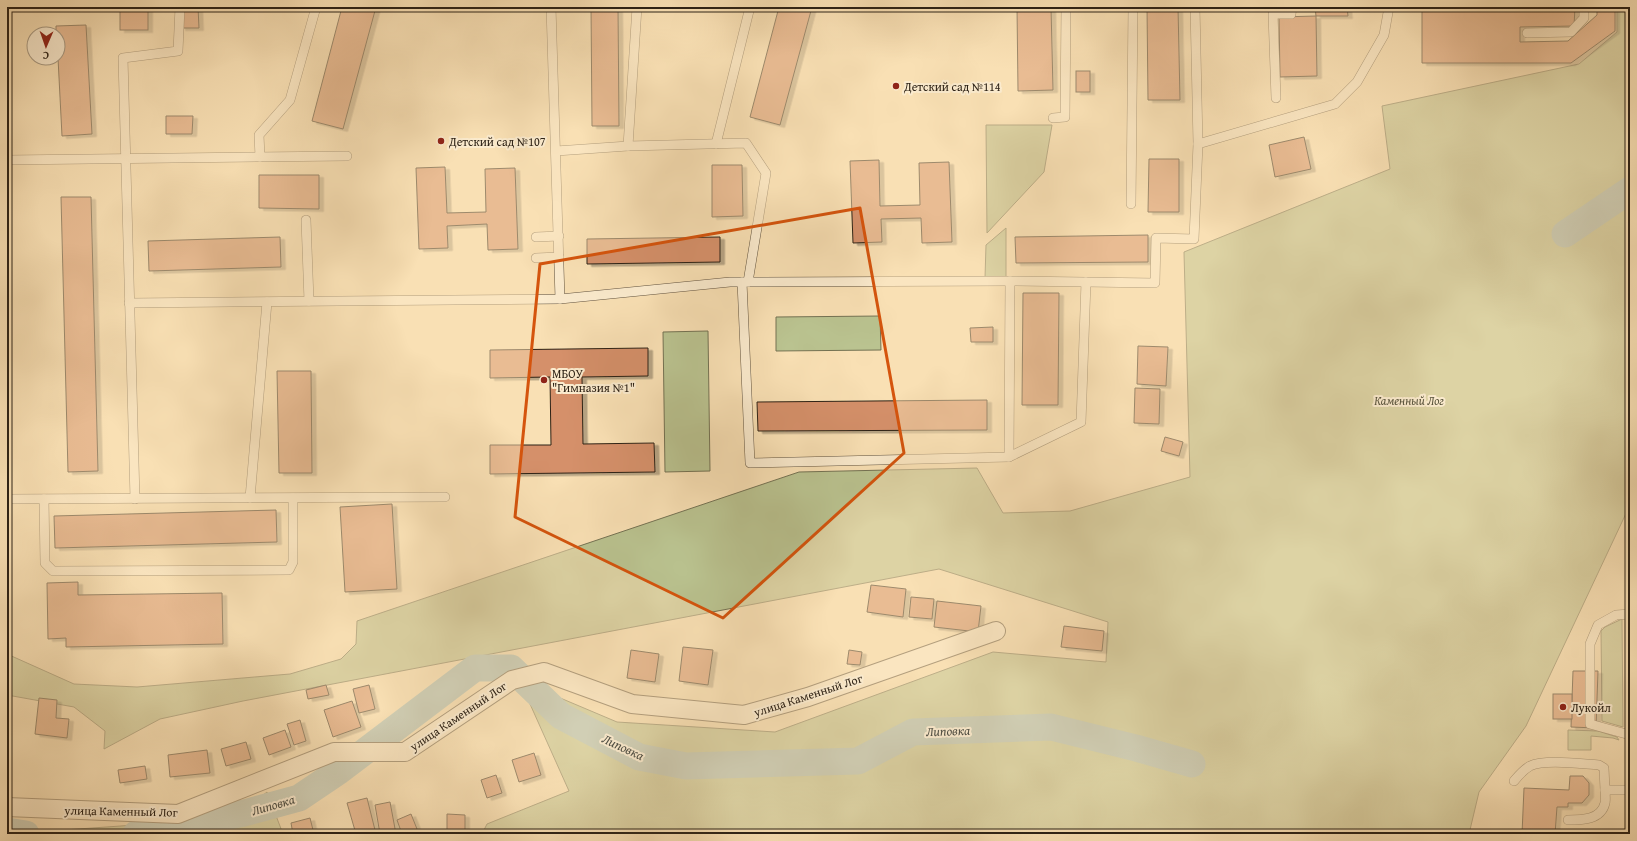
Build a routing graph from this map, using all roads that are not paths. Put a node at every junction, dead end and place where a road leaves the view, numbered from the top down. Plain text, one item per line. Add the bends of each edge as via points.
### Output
1 (180, 7) edge
2 (316, 7) edge
3 (552, 7) edge
4 (637, 7) edge
5 (750, 7) edge
6 (1066, 7) edge
7 (1134, 7) edge
8 (1195, 7) edge
9 (1292, 7) edge
10 (1389, 7) edge
11 (1584, 7) edge
12 (1527, 33) dead end
13 (1276, 98) dead end
14 (1053, 118) dead end
15 (716, 144) junction
16 (1198, 144) junction
17 (628, 146) junction
18 (556, 151) junction
19 (347, 156) dead end
20 (260, 157) junction
21 (125, 159) junction
22 (7, 160) edge
23 (1131, 204) dead end
24 (306, 220) dead end
25 (559, 236) junction
26 (536, 237) dead end
27 (560, 257) junction
28 (536, 258) dead end
29 (1010, 281) junction
30 (745, 282) junction
31 (1086, 282) junction
32 (560, 299) junction
33 (309, 301) junction
34 (268, 302) junction
35 (129, 303) junction
36 (1009, 457) junction
37 (445, 497) dead end
38 (250, 498) junction
39 (293, 498) junction
40 (7, 499) edge
41 (44, 499) junction
42 (135, 499) junction
43 (1630, 614) edge
44 (996, 631) dead end
45 (1630, 734) edge
46 (1514, 781) dead end
47 (1605, 790) junction
48 (1630, 790) edge
49 (7, 807) edge
50 (1568, 820) dead end

1 - 21 lane via 178,51 123,58
2 - 20 lane via 290,100 259,135
3 - 18 lane
4 - 17 lane
5 - 15 lane
6 - 14 lane via 1065,116
7 - 23 lane
8 - 16 lane
9 - 13 lane via 1291,14 1273,14
10 - 16 lane via 1384,35 1358,82 1335,104
11 - 12 lane via 1584,18 1571,32
15 - 17 lane
15 - 30 lane via 746,143 766,173
16 - 31 lane via 1194,239 1156,238 1155,283
17 - 18 lane
18 - 25 lane
19 - 20 lane
20 - 21 lane
21 - 22 lane
21 - 35 lane
24 - 33 lane
25 - 26 lane
25 - 27 lane
27 - 28 lane
27 - 32 lane
29 - 30 lane
29 - 31 lane
29 - 36 lane
30 - 32 lane
30 - 36 lane via 750,464
31 - 36 lane via 1081,422
32 - 33 lane
33 - 34 lane
34 - 35 lane
34 - 38 lane
35 - 42 lane
37 - 39 lane
38 - 39 lane
38 - 42 lane
39 - 41 lane via 293,562 289,570 84,571 53,571 45,563
40 - 41 lane
41 - 42 lane
43 - 45 lane via 1616,615 1598,625 1590,644 1590,724
44 - 49 street, улица Каменный Лог via 808,697 744,715 632,704 544,672 512,680 406,752 334,752 178,814
46 - 47 lane via 1521,772 1542,763 1599,765 1604,768
47 - 48 lane
47 - 50 lane via 1605,803 1599,813 1587,820

